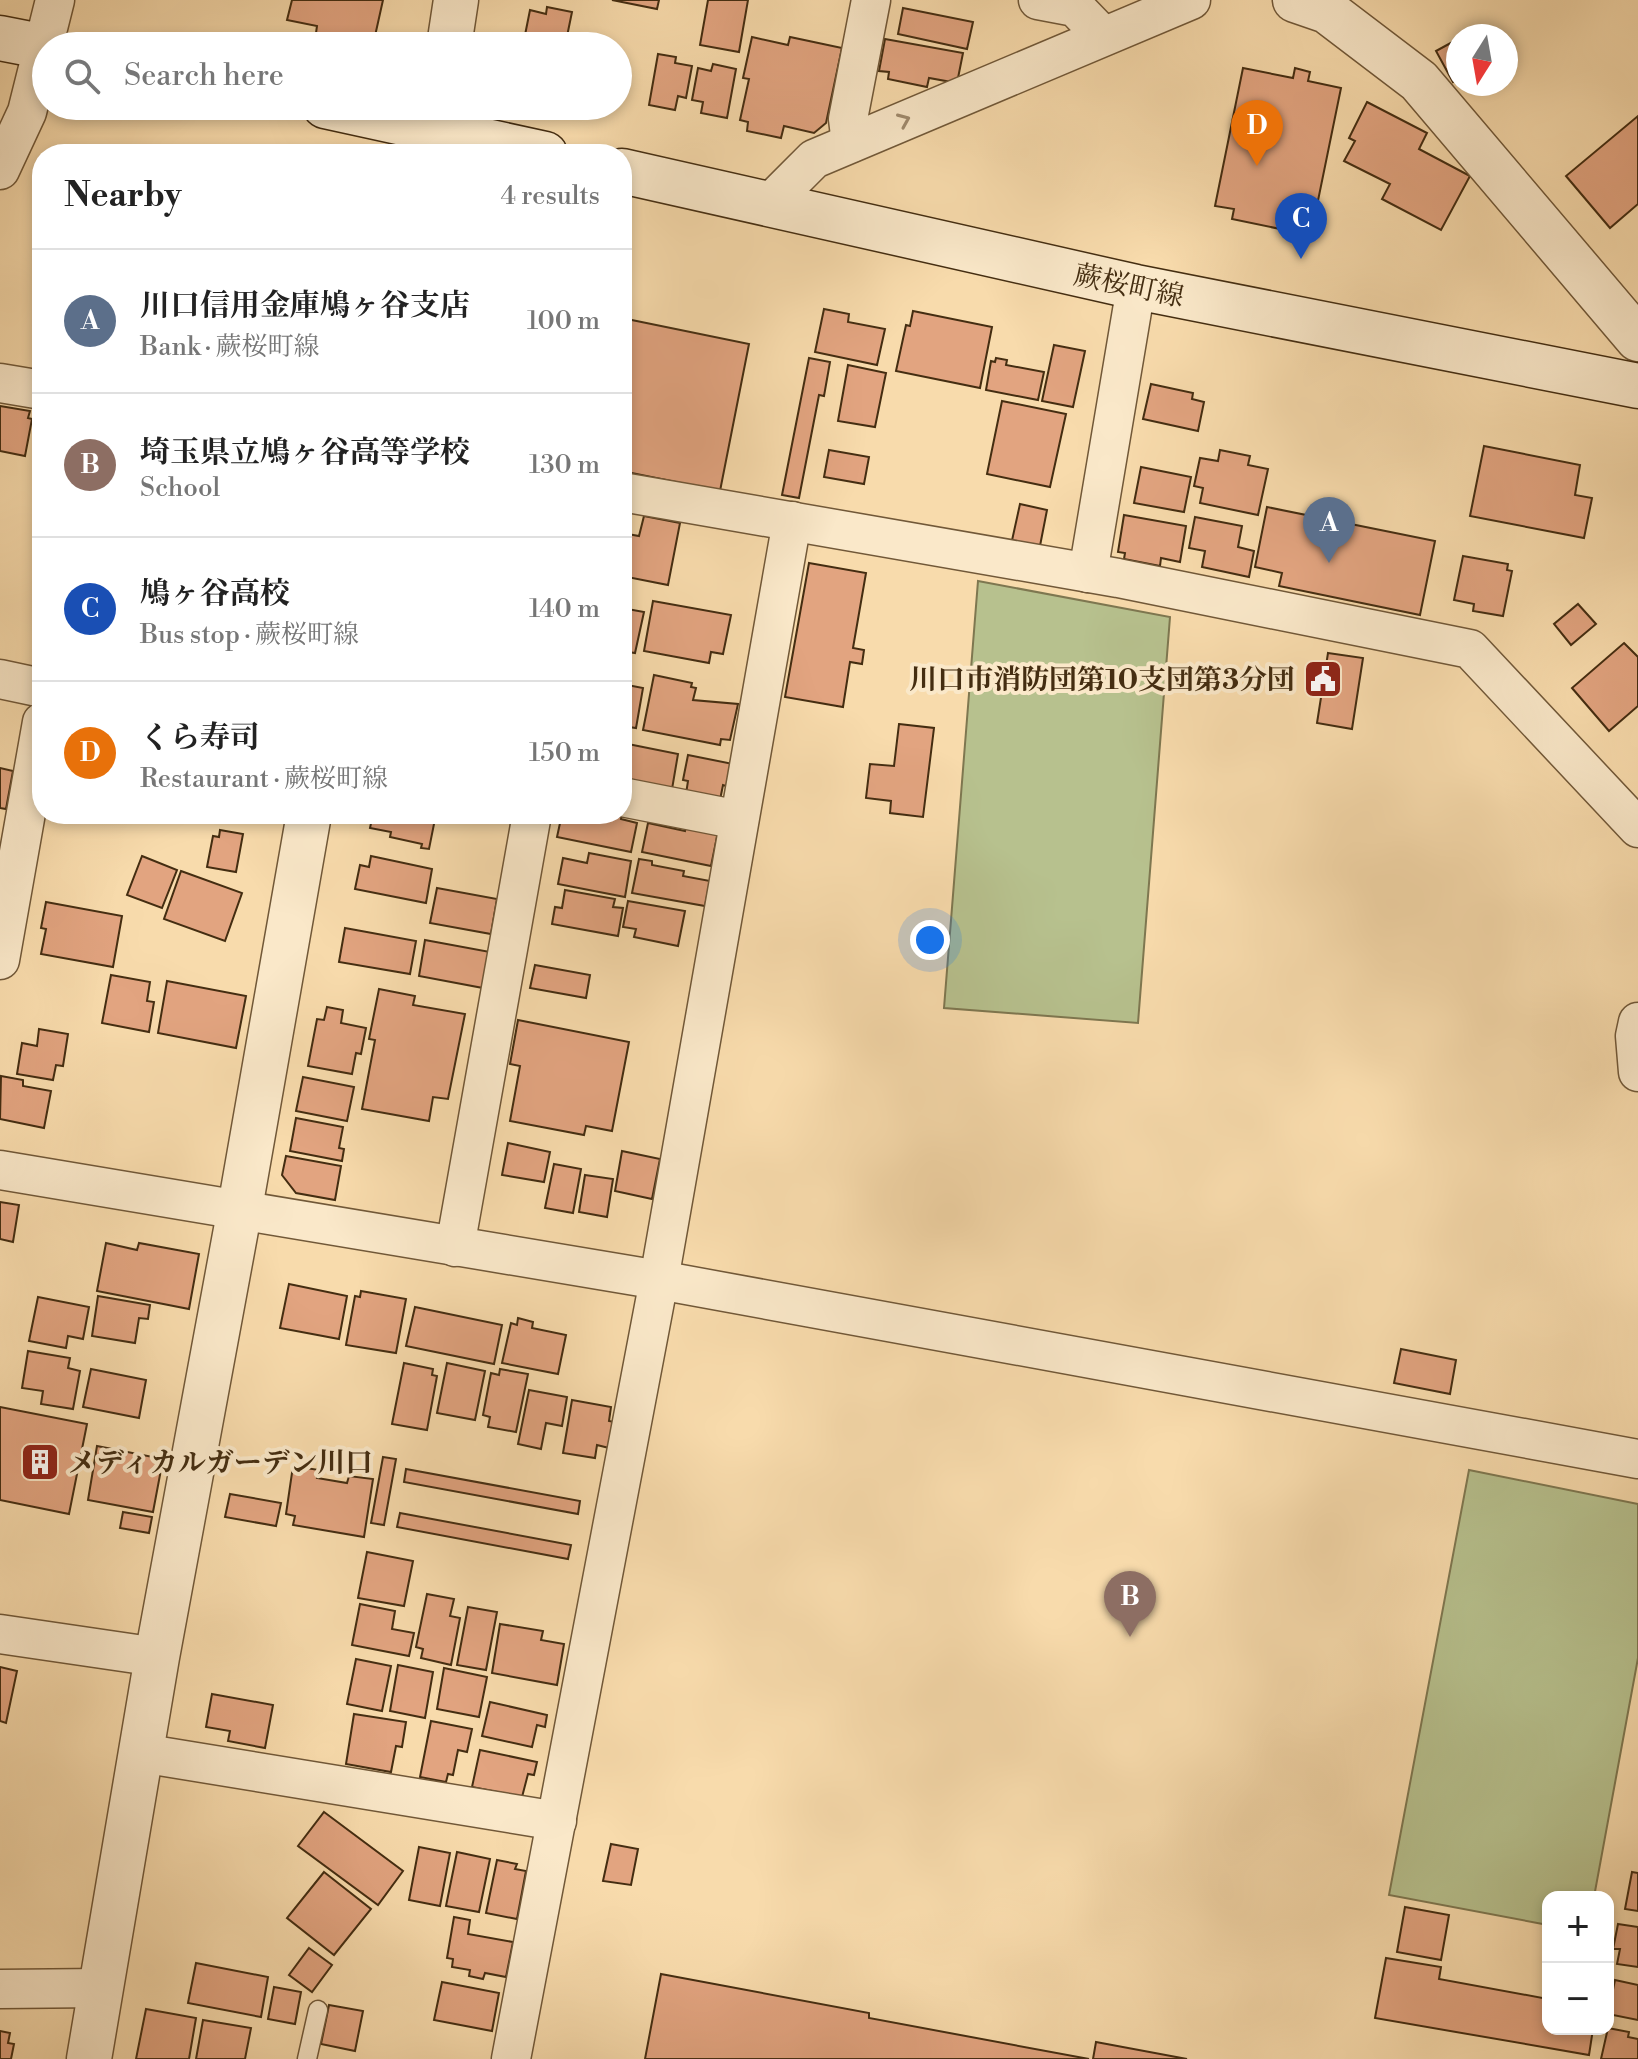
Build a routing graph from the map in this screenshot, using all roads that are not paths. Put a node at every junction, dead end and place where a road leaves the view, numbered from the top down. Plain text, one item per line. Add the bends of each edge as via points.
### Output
1 (55, 0) edge
2 (456, 0) edge
3 (871, 0) edge
4 (1038, 0) edge
5 (1191, 0) edge
6 (1295, 0) edge
7 (48, 32) edge
8 (451, 32) edge
9 (1103, 36) junction
10 (0, 38) edge
11 (32, 44) edge
12 (32, 94) edge
13 (390, 120) edge
14 (437, 130) edge
15 (851, 143) junction
16 (500, 144) edge
17 (0, 170) edge
18 (632, 173) edge
19 (769, 204) junction
20 (1136, 287) junction
21 (1638, 339) edge
22 (0, 383) edge
23 (1638, 386) edge
24 (32, 388) edge
25 (632, 494) edge
26 (792, 521) junction
27 (1088, 573) junction
28 (0, 679) edge
29 (32, 686) edge
30 (32, 756) edge
31 (632, 799) edge
32 (739, 820) junction
33 (307, 824) edge
34 (530, 824) edge
35 (11, 828) edge
36 (1638, 828) edge
37 (0, 960) edge
38 (0, 1170) edge
39 (240, 1208) junction
40 (455, 1247) junction
41 (659, 1280) junction
42 (1638, 1459) edge
43 (0, 1634) edge
44 (157, 1657) junction
45 (141, 1753) junction
46 (557, 1821) junction
47 (102, 1988) junction
48 (0, 1989) edge
49 (318, 2010) dead end
50 (89, 2059) edge
51 (307, 2059) edge
52 (511, 2059) edge

1 - 7 street
2 - 8 street
3 - 15 street via 848,119
4 - 9 street via 1075,7
5 - 9 street
6 - 21 street via 1327,11 1419,81
15 -> 9 street
10 - 11 street
12 - 17 street
13 - 14 street
14 - 16 street
15 - 19 street via 814,159
18 - 19 street, 蕨桜町線
19 - 20 street, 蕨桜町線
20 - 23 street, 蕨桜町線
20 - 27 street
22 - 24 street
25 - 26 street
26 - 27 street
26 - 32 street
27 - 36 street via 1470,649
28 - 29 street
30 - 35 street
31 - 32 street
32 - 41 street
33 - 39 street
34 - 40 street
35 - 37 street
38 - 39 street
39 - 40 street
39 - 44 street
40 - 41 street
41 - 42 street
41 - 46 street
43 - 44 street
44 - 45 street
45 - 46 street
45 - 47 street
46 - 52 street
47 - 48 street
47 - 50 street
49 - 51 lane

